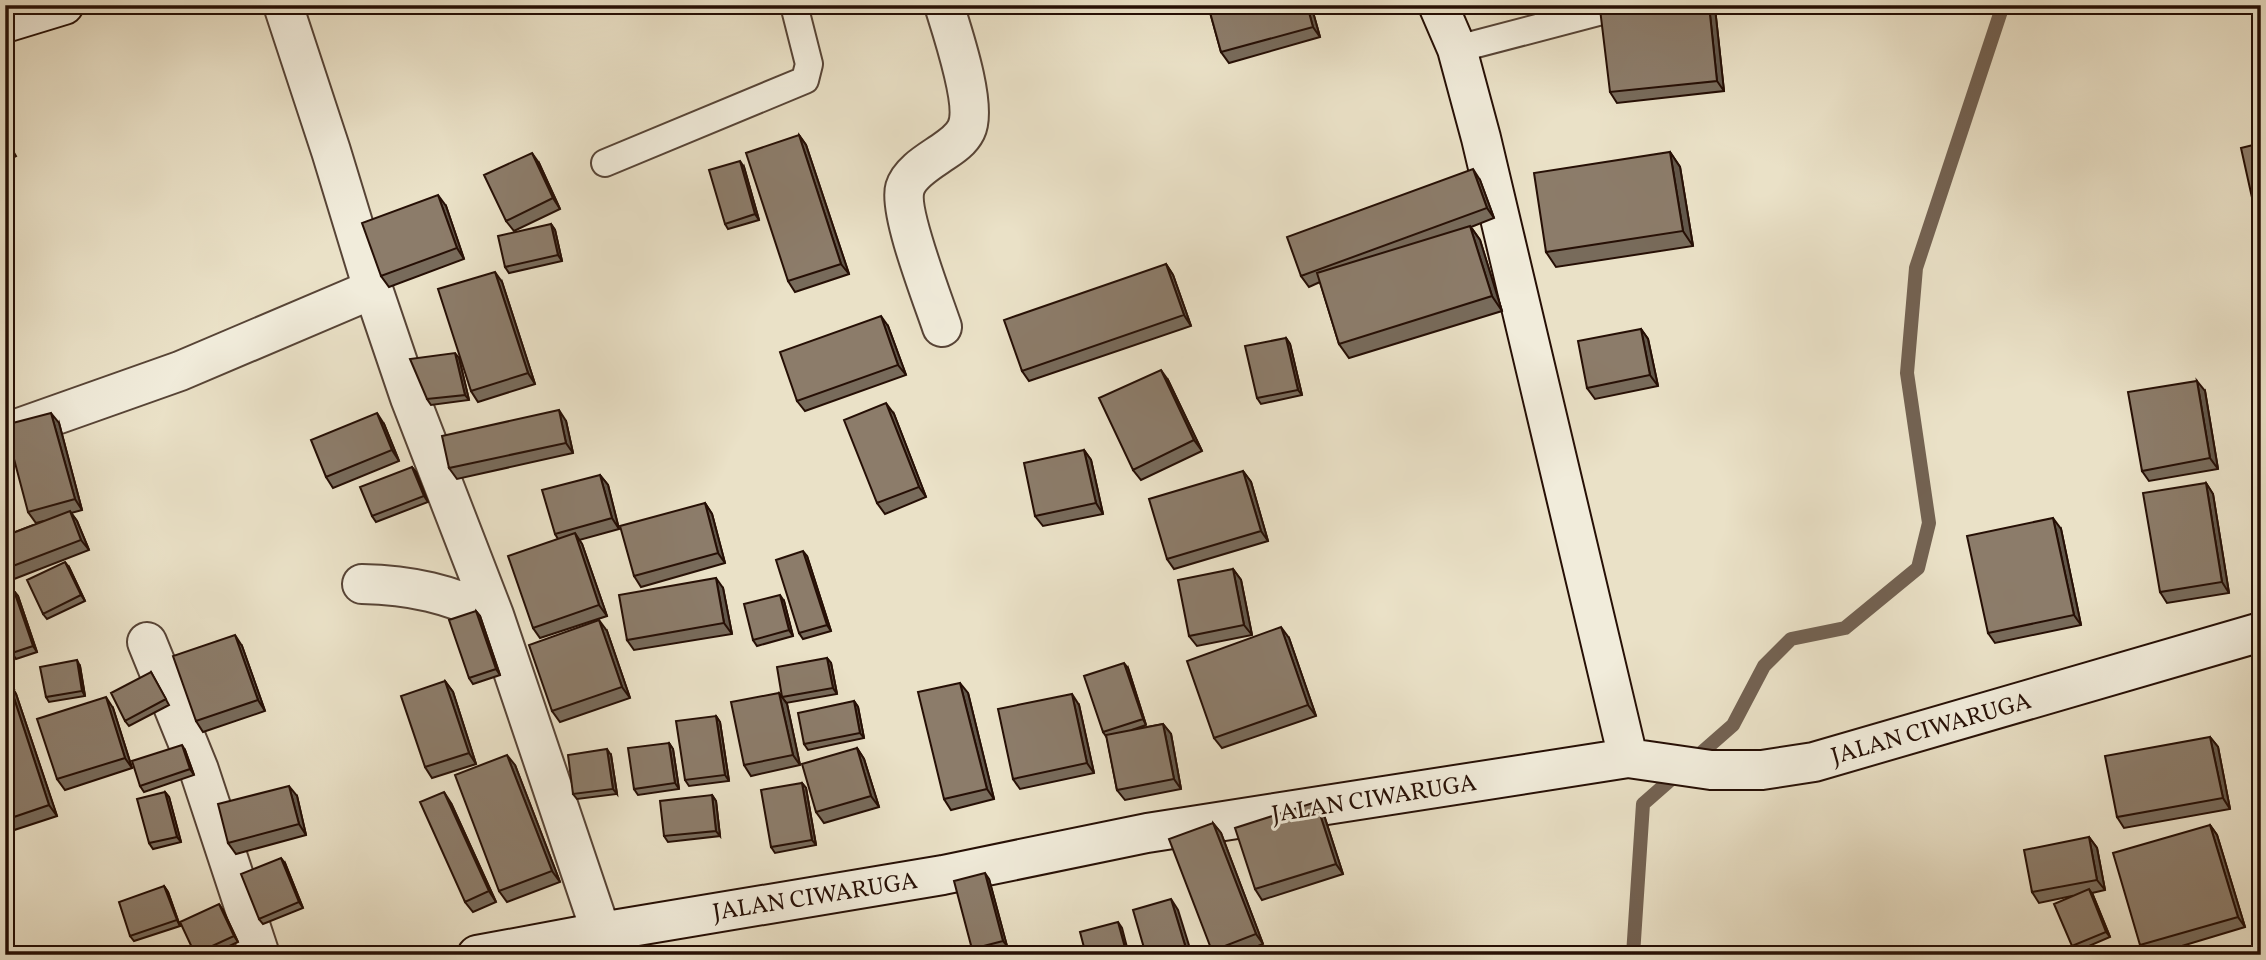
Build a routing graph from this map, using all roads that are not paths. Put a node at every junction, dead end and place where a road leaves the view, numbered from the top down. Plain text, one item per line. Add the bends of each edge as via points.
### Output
1 (64, 5) edge
2 (283, 5) edge
3 (794, 5) edge
4 (944, 5) edge
5 (1438, 5) edge
6 (1625, 5) edge
7 (5, 23) edge
8 (1457, 50) junction
9 (606, 163) dead end
10 (373, 289) junction
11 (942, 327) dead end
12 (5, 433) edge
13 (362, 584) dead end
14 (494, 615) junction
15 (2261, 632) edge
16 (147, 642) dead end
17 (1628, 758) junction
18 (601, 932) junction
19 (260, 955) edge
20 (477, 955) edge

1 - 7 street
2 - 10 street
3 - 9 lane via 809,64 806,80
4 - 11 street via 971,115 956,144 921,166 905,188 905,212
5 - 8 street
6 - 8 lane
8 - 17 street
10 - 12 street via 180,371
10 - 14 street
13 - 14 street via 403,585 465,601
14 - 18 street
15 - 17 street, JALAN CIWARUGA via 1814,762 1762,770 1711,770
16 - 19 street via 200,770
17 - 18 street, JALAN CIWARUGA via 1147,834 943,875
18 - 20 street, JALAN CIWARUGA

